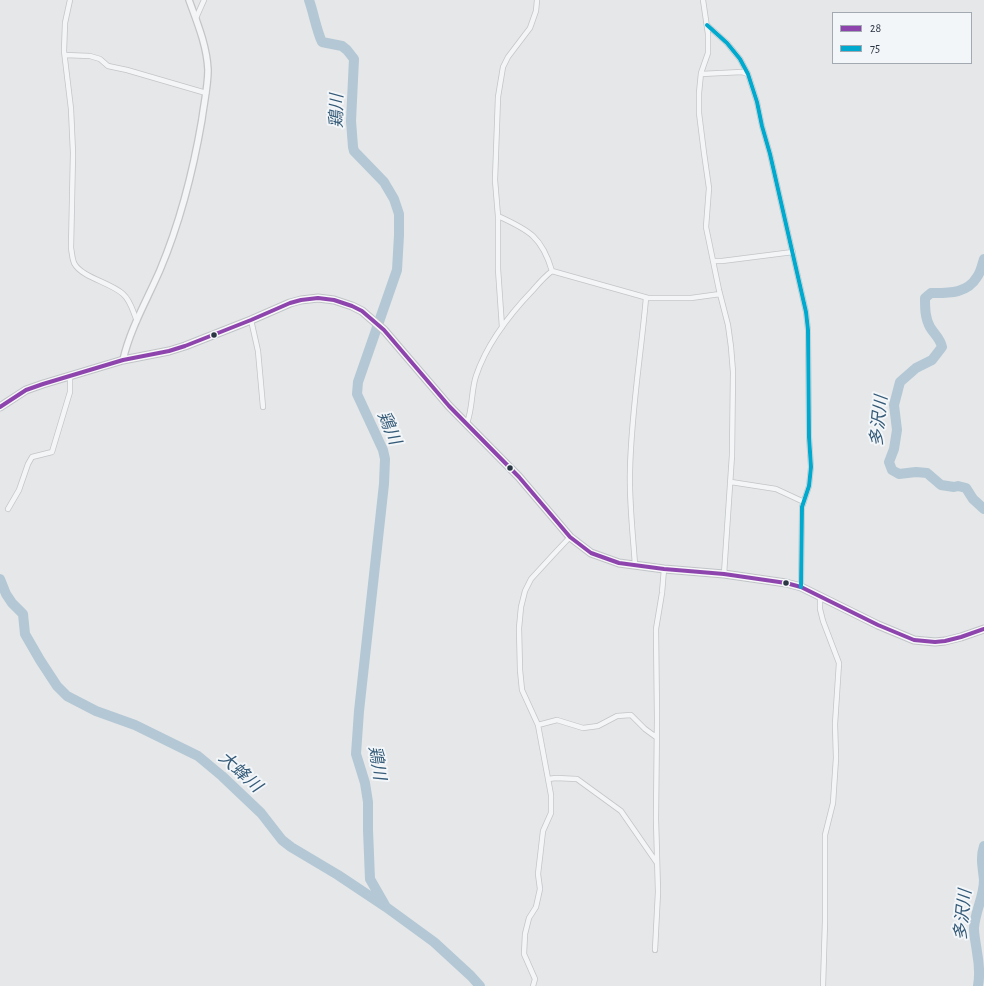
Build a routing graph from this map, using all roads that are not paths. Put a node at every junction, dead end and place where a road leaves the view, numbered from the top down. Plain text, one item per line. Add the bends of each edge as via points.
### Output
1 (70, 0) edge
2 (190, 0) edge
3 (204, 0) edge
4 (536, 0) edge
5 (703, 0) edge
6 (196, 18) junction
7 (707, 25) junction
8 (65, 55) junction
9 (701, 74) junction
10 (748, 74) junction
11 (206, 93) junction
12 (498, 216) junction
13 (793, 252) junction
14 (714, 261) junction
15 (552, 271) junction
16 (720, 294) junction
17 (646, 298) junction
18 (251, 320) junction
19 (137, 321) junction
20 (502, 327) junction
21 (123, 360) junction
22 (70, 376) junction
23 (0, 407) edge
24 (264, 407) dead end
25 (467, 423) junction
26 (731, 482) junction
27 (804, 502) junction
28 (8, 509) dead end
29 (570, 538) junction
30 (635, 565) junction
31 (664, 569) junction
32 (724, 574) junction
33 (801, 587) junction
34 (820, 597) junction
35 (984, 628) edge
36 (538, 725) junction
37 (656, 737) junction
38 (548, 779) junction
39 (657, 863) junction
40 (655, 950) dead end
41 (533, 986) edge
42 (822, 986) edge

1 - 8 street via 65,24
2 - 6 street
3 - 6 street
4 - 12 street via 536,11 530,28 508,56 501,74 494,163
5 - 7 street
6 - 11 street via 208,71
7 - 9 street via 708,53
7 - 10 street via 727,43
8 - 11 street via 90,56 108,66
8 - 19 street via 73,154 72,258 78,268 123,294
9 - 10 street
9 - 14 street via 699,113 709,188 706,227
10 - 13 street
11 - 19 street via 197,148 178,224
12 - 15 street via 533,235 545,252
12 - 20 street
13 - 14 street
13 - 27 street via 808,330 811,468
14 - 16 street
15 - 17 street
15 - 20 street via 522,301
16 - 17 street via 691,298
16 - 26 street via 728,325 733,372
17 - 30 street via 633,407 630,472
18 - 21 main road via 180,348
18 - 24 street via 256,336
18 - 25 main road via 301,300 318,298 352,306 384,330
19 - 21 street
20 - 25 street via 487,348 476,377 471,413
21 - 22 main road
22 - 23 main road via 26,390
22 - 28 street via 70,392 52,452 32,457 19,490
25 - 29 main road via 519,477
26 - 27 street via 776,489
26 - 32 street
27 - 33 street
29 - 30 main road via 591,553 619,563
29 - 36 street via 531,579 521,607 519,628 522,690
30 - 31 main road
31 - 32 main road
31 - 37 street via 656,629
32 - 33 main road
33 - 34 main road
34 - 35 main road via 914,640 945,641
34 - 42 street via 823,621 838,663 833,803 825,835
36 - 37 street via 557,720 583,728 598,726 617,716 631,715
36 - 38 street
37 - 39 street
38 - 39 street via 577,779 621,811
38 - 41 street via 551,813 543,831 538,874 540,889 525,934 524,954 534,979
39 - 40 street

